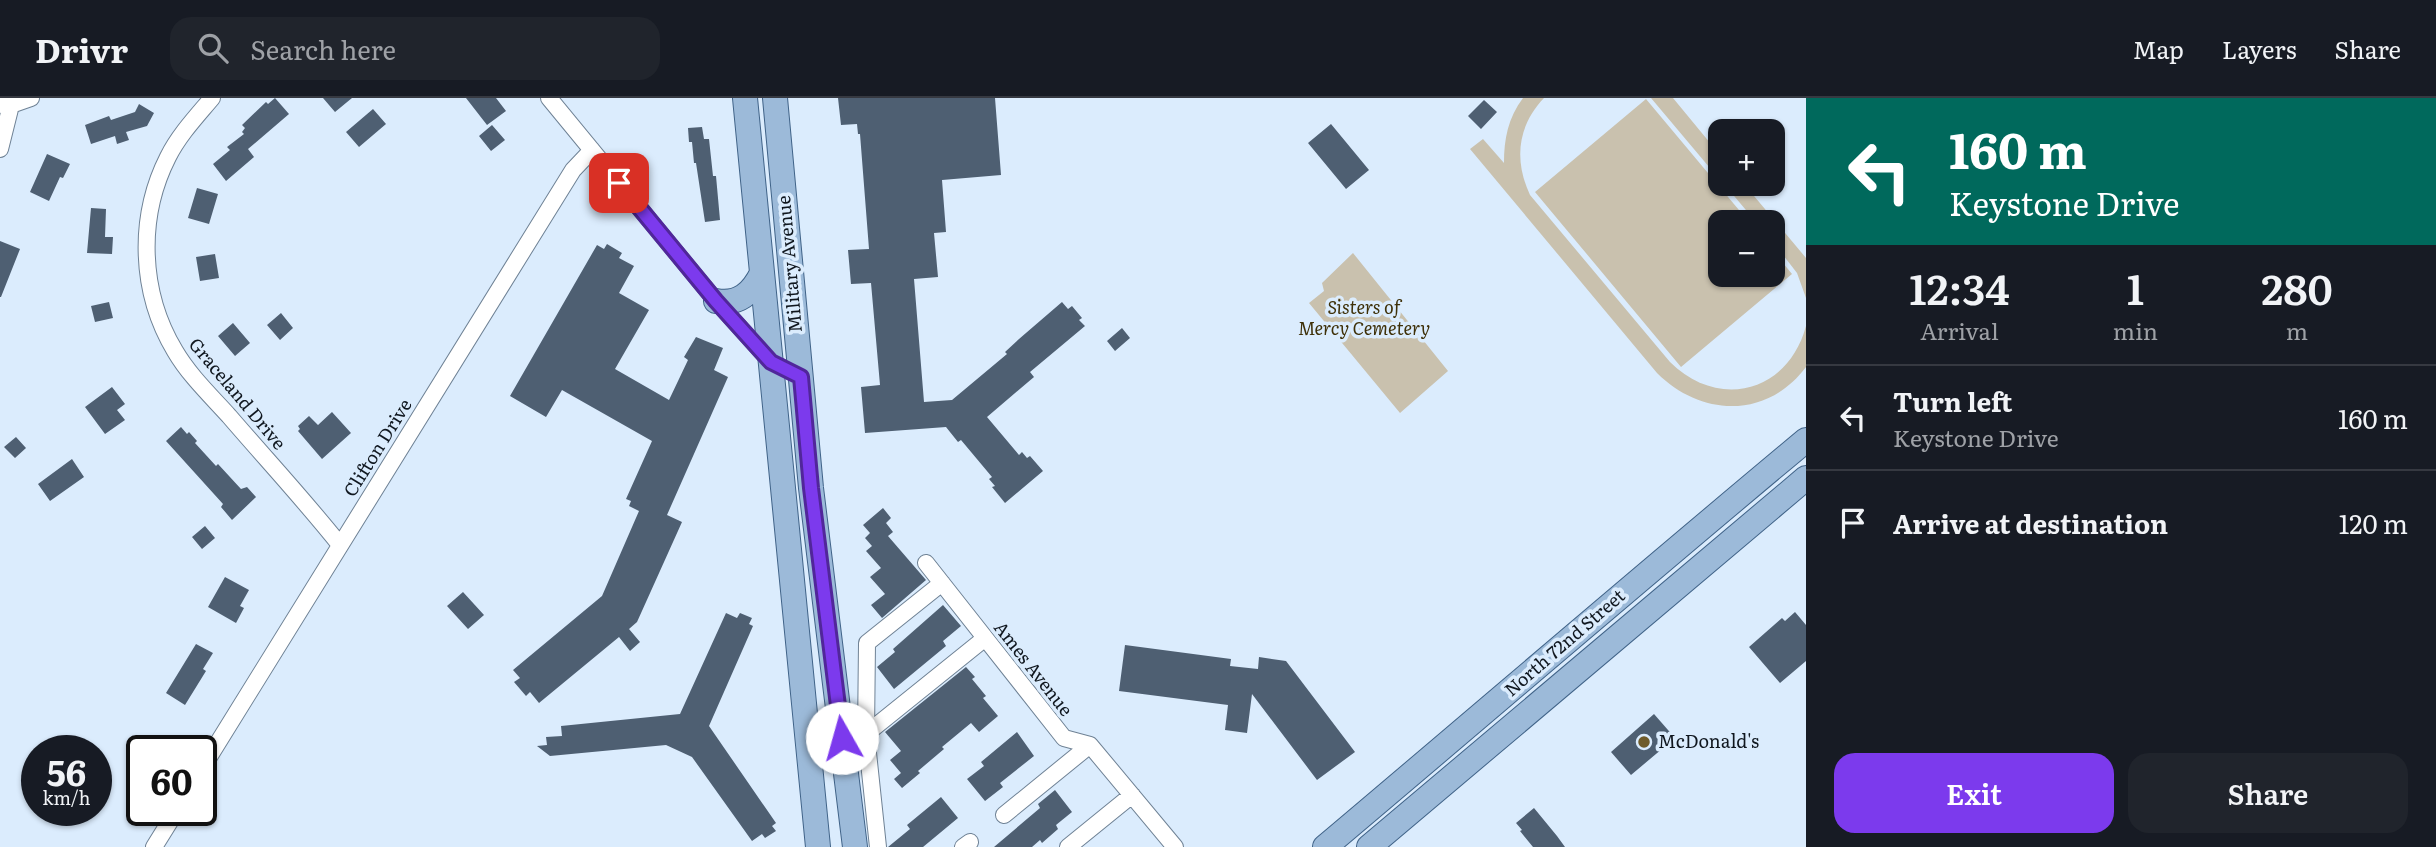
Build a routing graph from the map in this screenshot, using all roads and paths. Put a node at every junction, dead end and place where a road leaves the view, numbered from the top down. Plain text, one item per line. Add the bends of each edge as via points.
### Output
1 (31, 98) edge
2 (212, 98) edge
3 (549, 98) edge
4 (746, 98) edge
5 (775, 98) edge
6 (6, 105) edge
7 (0, 149) edge
8 (592, 150) junction
9 (762, 273) junction
10 (716, 301) junction
11 (771, 362) junction
12 (801, 377) junction
13 (1806, 440) edge
14 (1806, 478) edge
15 (340, 545) junction
16 (926, 563) dead end
17 (942, 583) junction
18 (984, 639) junction
19 (866, 734) junction
20 (217, 744) edge
21 (1090, 744) junction
22 (1132, 795) junction
23 (1004, 815) dead end
24 (167, 826) edge
25 (154, 847) edge
26 (818, 847) edge
27 (855, 847) edge
28 (878, 847) edge
29 (1068, 847) edge
30 (1175, 847) edge
31 (1325, 847) edge
32 (1369, 847) edge

1 - 6 street
2 - 15 street, Graceland Drive via 180,137 158,179 146,235 152,295 185,366
3 - 8 street
4 - 9 main road, Military Avenue
5 - 12 main road, Military Avenue
6 - 7 street
8 - 10 street
8 - 15 street, Clifton Drive via 573,170
9 - 10 main road via 748,295 731,302
9 - 11 main road, Military Avenue
10 - 11 street
11 - 12 street
11 - 26 main road, Military Avenue
12 - 27 main road, Military Avenue
13 - 31 main road, North 72nd Street
14 - 32 main road, North 72nd Street
15 - 20 street, Clifton Drive
16 - 17 street, Ames Avenue
17 - 18 street, Ames Avenue
17 - 19 street via 867,643
18 - 19 street
18 - 21 street, Ames Avenue via 1064,738
19 - 28 street
21 - 22 street, Ames Avenue
21 - 23 street
22 - 29 street
22 - 30 street, Ames Avenue
24 - 25 street

